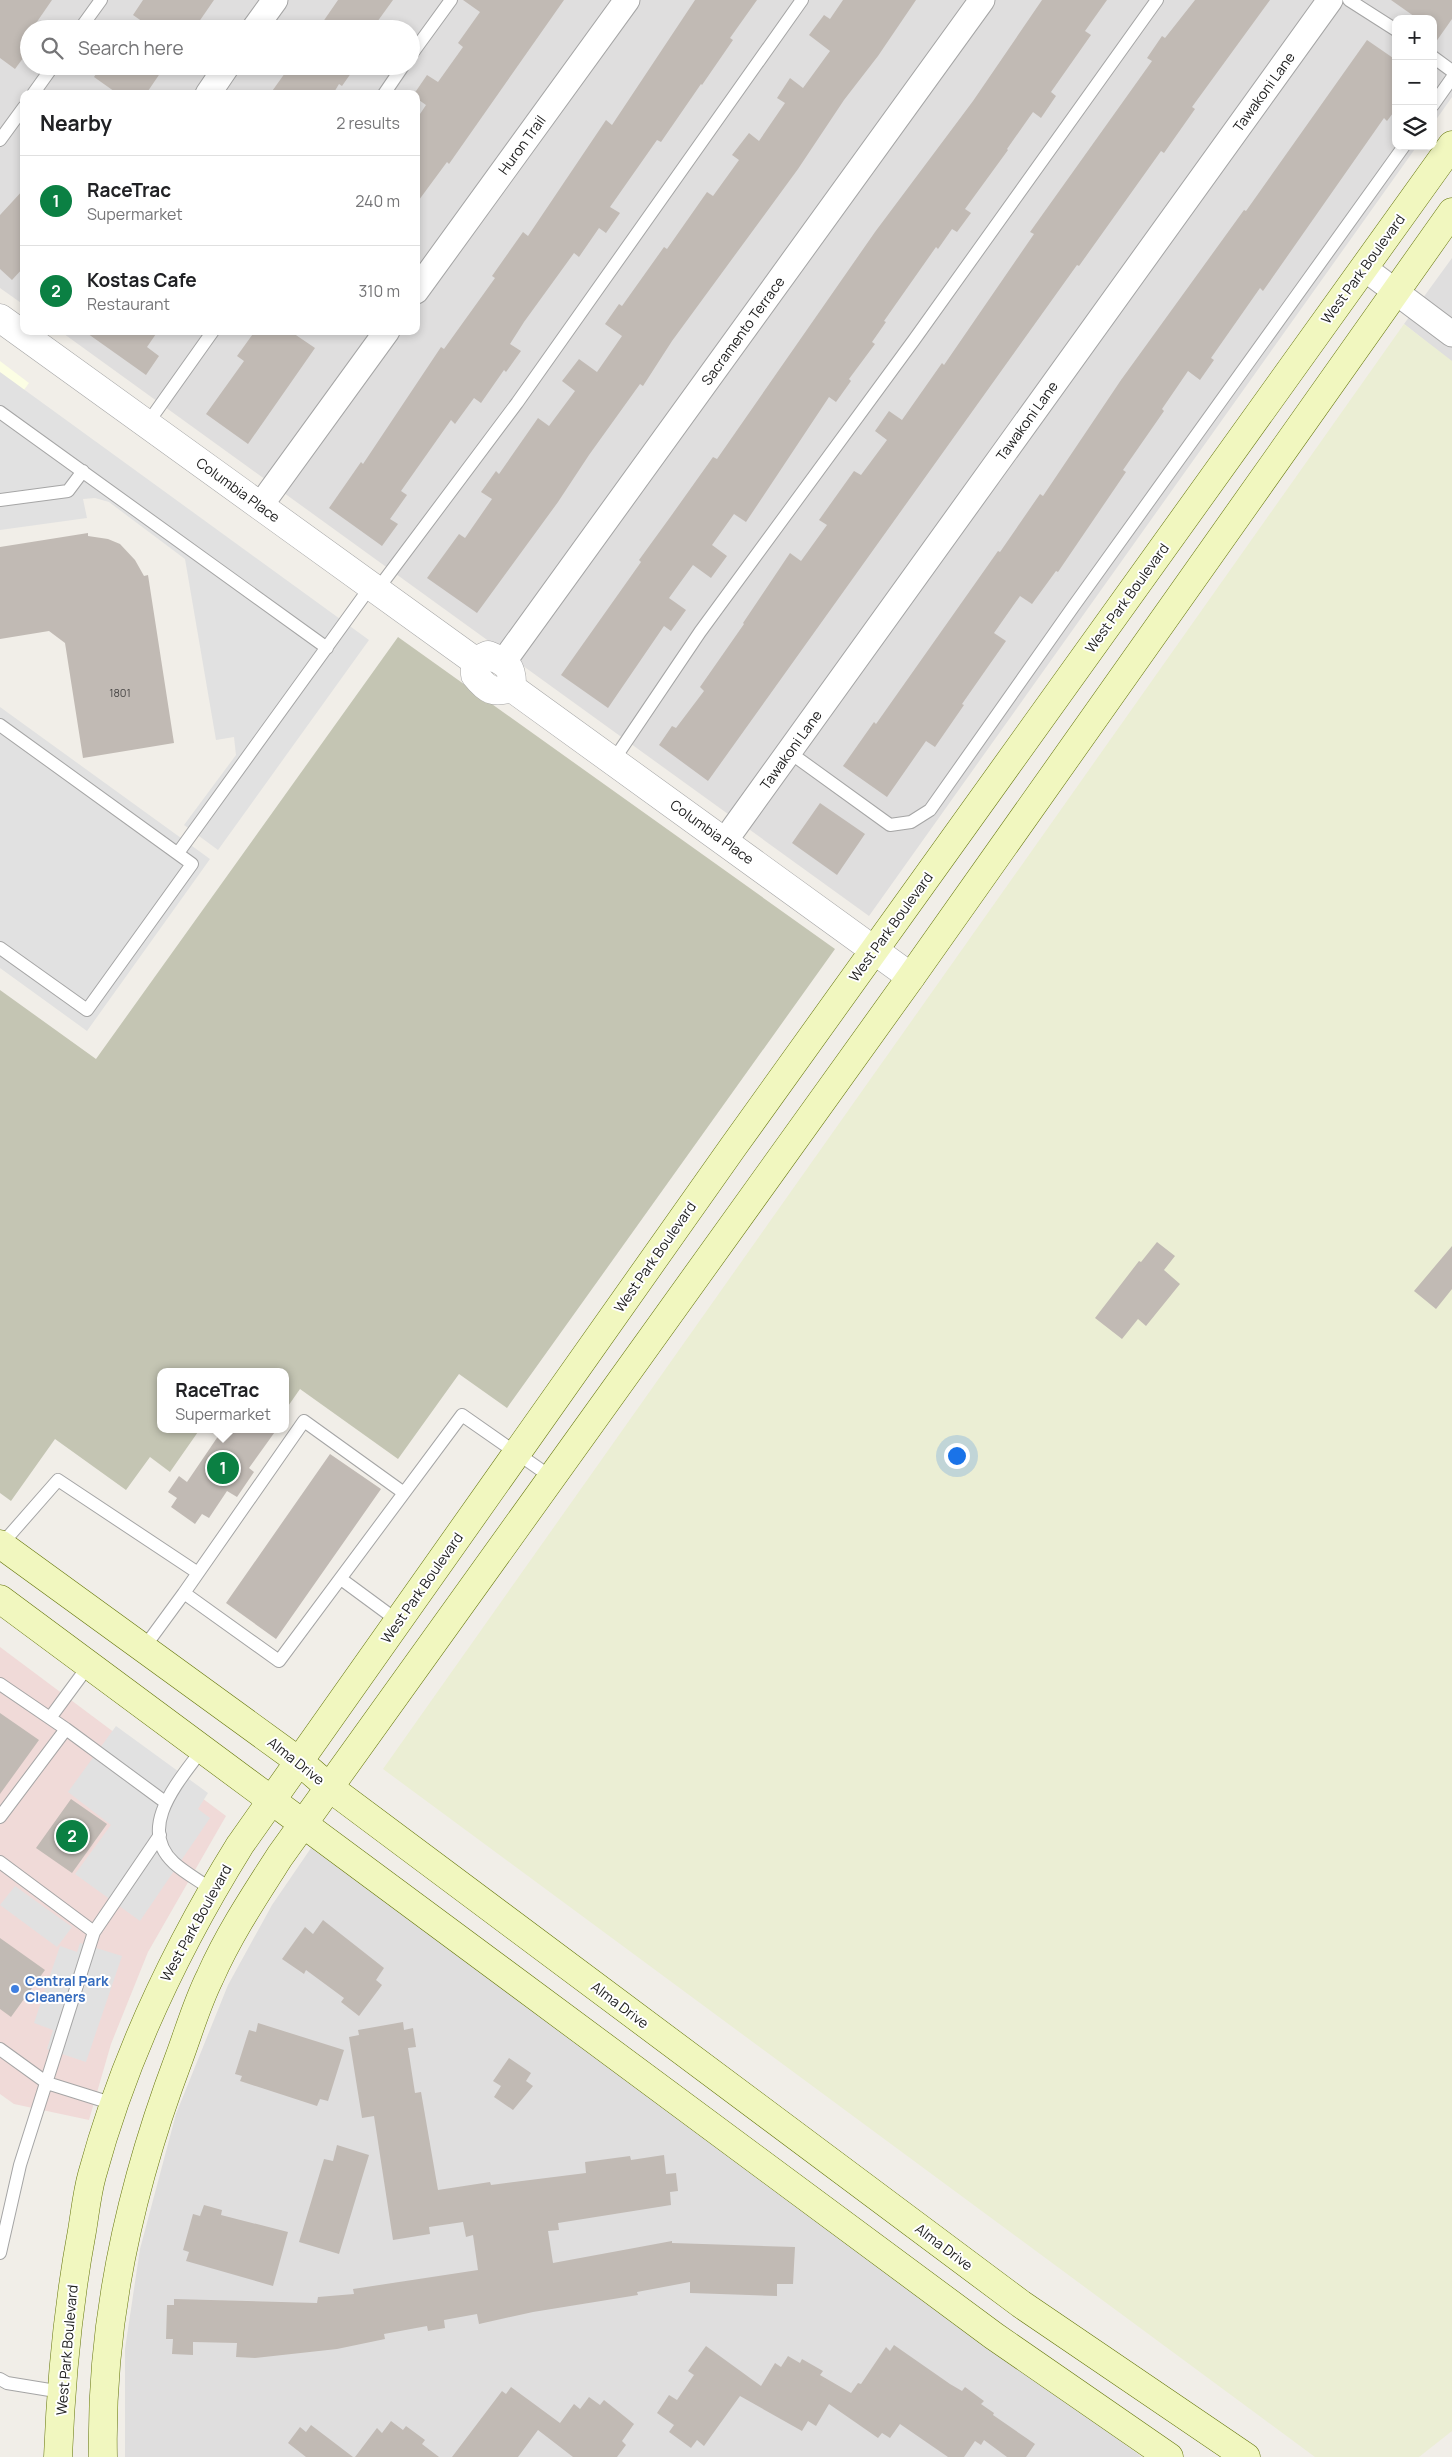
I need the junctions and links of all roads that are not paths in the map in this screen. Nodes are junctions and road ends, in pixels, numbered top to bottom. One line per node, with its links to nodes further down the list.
1 (101, 0): 10 (lane)
2 (275, 0): 11 (street)
3 (451, 0): 13 (lane)
4 (627, 0): 30 (street, Huron Trail)
5 (802, 0): 43 (lane)
6 (982, 0): 45 (street, Sacramento Terrace)
7 (1157, 0): 50 (lane)
8 (1330, 0): 49 (street, Tawakoni Lane)
9 (1349, 0): 12 (lane)
10 (87, 20)
11 (261, 20)
12 (1392, 27)
13 (420, 43)
14 (1437, 60): 15 (lane)
15 (1452, 71)
16 (47, 75): 20 (lane)
17 (221, 75): 21 (street)
18 (397, 75): 22 (lane)
19 (1452, 78): 23 (lane)
20 (36, 90)
21 (211, 90)
22 (387, 90)
23 (1437, 99)
24 (20, 112): 25 (lane)
25 (0, 140)
26 (1452, 145): 29 (main road, West Park Boulevard)
27 (1401, 150): 49 (lane)
28 (1452, 212): 31 (main road)
29 (1364, 268): 31 (street); 54 (main road, West Park Boulevard)
30 (420, 285)
31 (1395, 291): 34 (street); 55 (main road)
32 (0, 318): 33 (street, Columbia Place)
33 (20, 328)
34 (1452, 334)
35 (33, 335): 39 (street, Columbia Place)
36 (211, 335): 39 (lane)
37 (384, 335): 42 (street)
38 (0, 412): 40 (lane)
39 (147, 424): 42 (street, Columbia Place)
40 (83, 471): 41 (lane); 44 (lane)
41 (0, 500)
42 (260, 506): 43 (street, Columbia Place)
43 (374, 588): 44 (lane); 46 (street, Columbia Place)
44 (327, 648): 52 (lane)
45 (504, 661): 46 (street); 47 (street)
46 (475, 662): 47 (street)
47 (512, 688): 50 (street, Columbia Place)
48 (0, 725): 52 (lane)
49 (789, 752): 51 (street, Tawakoni Lane)
50 (613, 761): 51 (street, Columbia Place)
51 (724, 842): 54 (street, Columbia Place)
52 (178, 853): 53 (lane)
53 (0, 948)
54 (874, 950): 55 (street, Columbia Place); 56 (main road, West Park Boulevard)
55 (911, 977): 57 (main road)
56 (516, 1453): 57 (lane); 58 (lane); 64 (main road, West Park Boulevard)
57 (551, 1477): 72 (main road)
58 (404, 1493): 60 (lane); 61 (lane)
59 (0, 1545): 60 (lane); 65 (main road, Alma Drive)
60 (198, 1572): 62 (lane)
61 (341, 1579): 62 (lane); 64 (lane)
62 (184, 1593): 65 (lane)
63 (0, 1599): 66 (main road)
64 (398, 1621): 71 (main road, West Park Boulevard)
65 (143, 1649): 71 (main road, Alma Drive)
66 (89, 1665): 68 (lane); 70 (main road)
67 (0, 1684): 68 (lane)
68 (50, 1718): 69 (lane)
69 (66, 1729): 74 (lane); 75 (lane)
70 (203, 1748): 73 (main road); 74 (lane)
71 (300, 1762): 72 (main road, Alma Drive); 73 (main road, West Park Boulevard)
72 (330, 1788): 76 (main road); 82 (main road, Alma Drive)
73 (272, 1800): 76 (main road); 79 (main road, West Park Boulevard)
74 (165, 1802): 77 (lane)
75 (0, 1817)
76 (304, 1824): 85 (main road); 90 (main road)
77 (160, 1835): 79 (lane); 80 (lane)
78 (0, 1862): 80 (lane)
79 (212, 1890): 84 (main road, West Park Boulevard)
80 (94, 1932): 83 (lane)
81 (0, 2049): 83 (lane)
82 (705, 2068): 85 (main road); 88 (main road, Alma Drive)
83 (47, 2083): 84 (lane); 86 (lane)
84 (114, 2104): 89 (main road, West Park Boulevard)
85 (680, 2104): 91 (main road)
86 (0, 2253)
87 (0, 2379): 89 (lane)
88 (1132, 2380): 91 (main road); 95 (main road, Alma Drive)
89 (62, 2392): 90 (main road); 92 (main road, West Park Boulevard)
90 (105, 2398): 93 (main road)
91 (1108, 2416): 94 (main road)
92 (58, 2457)
93 (103, 2457)
94 (1170, 2457)
95 (1246, 2457)

